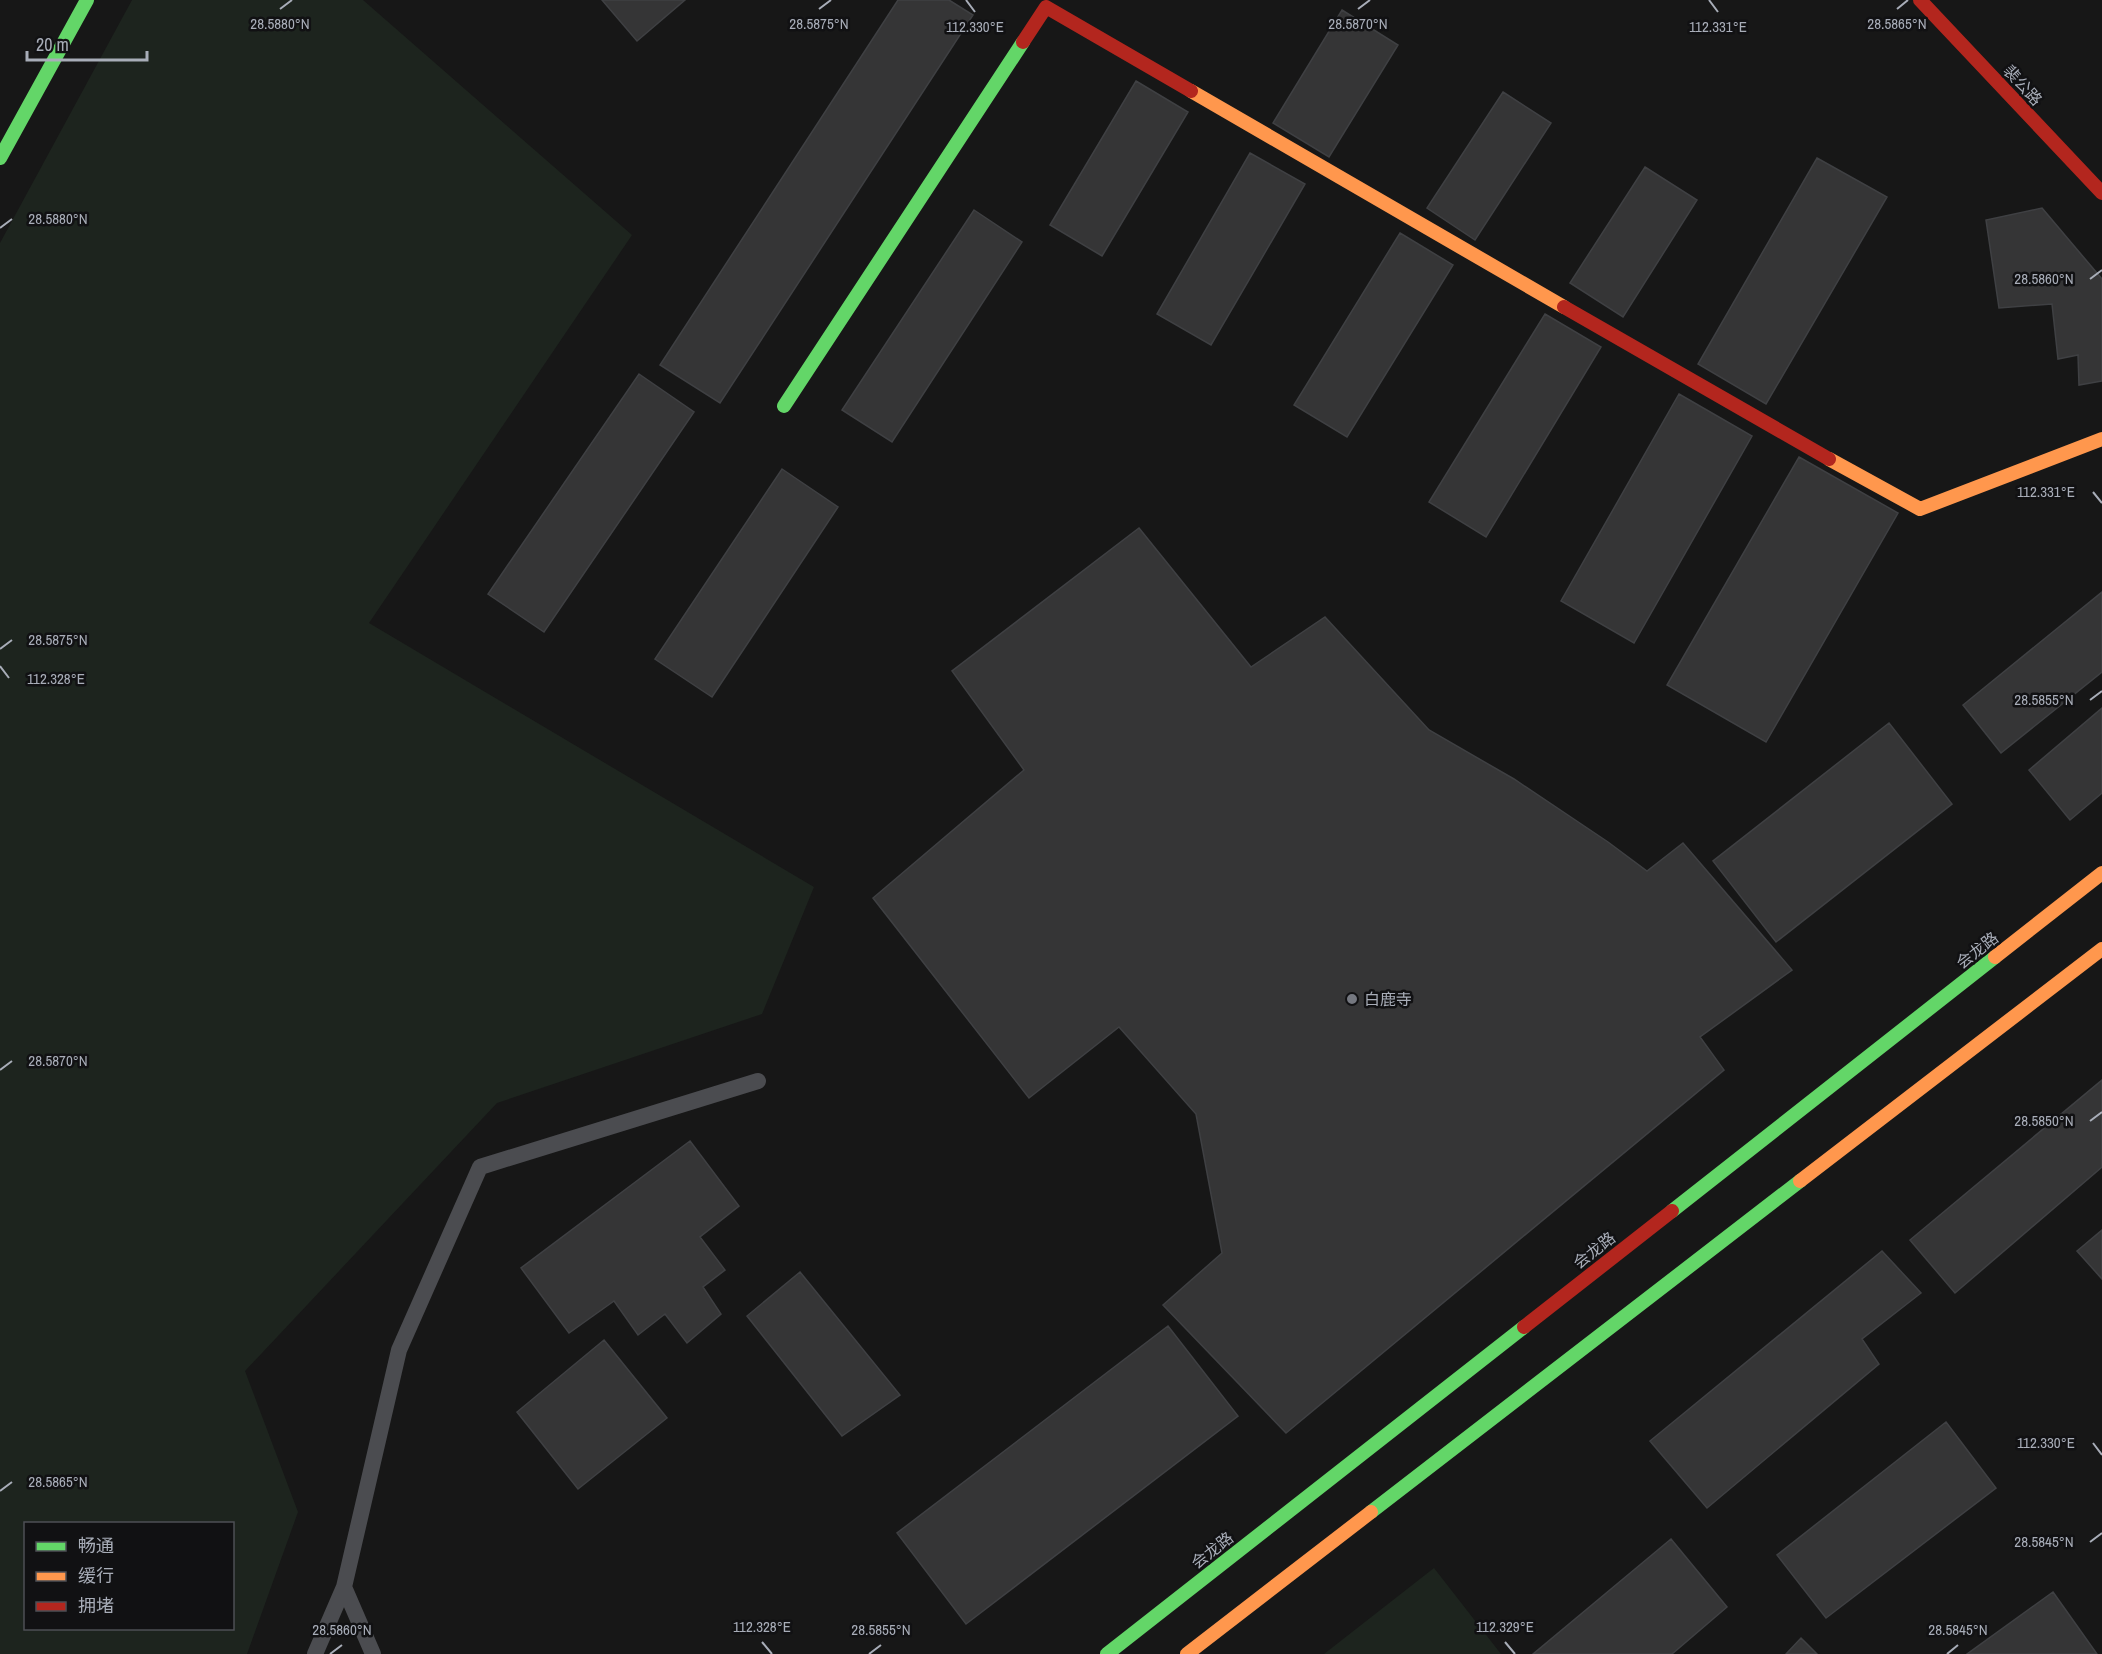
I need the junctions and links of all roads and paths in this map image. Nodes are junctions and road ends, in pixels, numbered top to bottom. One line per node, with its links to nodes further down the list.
1 (87, 0): 3 (street)
2 (1920, 0): 4 (street, 裴公路)
3 (0, 158)
4 (2102, 194)
5 (784, 406): 6 (street)
6 (2102, 439)
7 (2102, 873): 13 (street, 会龙路)
8 (2102, 949): 14 (street)
9 (758, 1080): 10 (lane)
10 (344, 1587): 11 (lane); 12 (lane)
11 (315, 1654)
12 (373, 1654)
13 (1107, 1654)
14 (1187, 1654)

